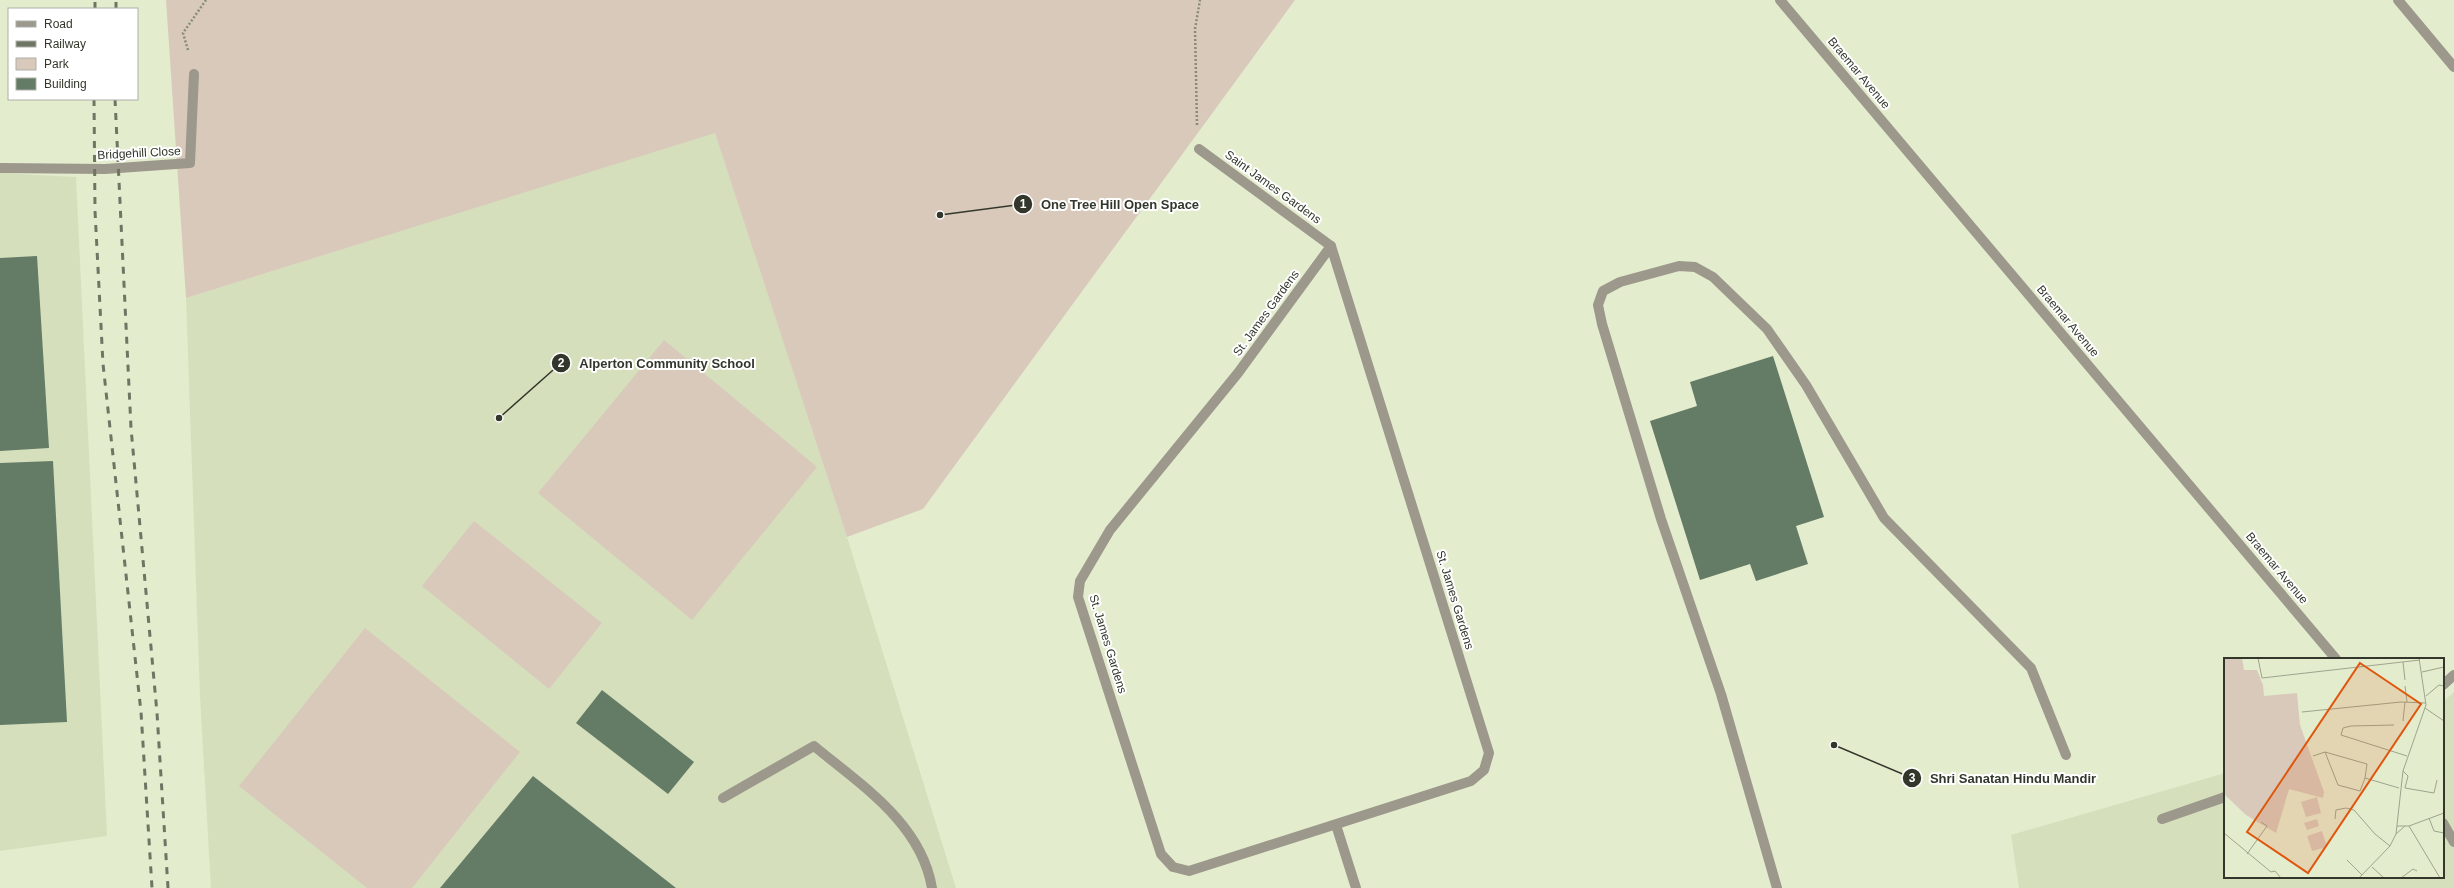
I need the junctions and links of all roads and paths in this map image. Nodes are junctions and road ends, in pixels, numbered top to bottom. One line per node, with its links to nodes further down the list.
1 (206, 0): 6 (path)
2 (1200, 0): 7 (path)
3 (1780, 0): 10 (street, Braemar Avenue)
4 (2398, 0): 5 (street)
5 (2454, 67)
6 (194, 74): 8 (street, Bridgehill Close)
7 (1199, 149): 9 (street, Saint James Gardens)
8 (0, 168)
9 (1331, 246): 17 (street, St. James Gardens); 17 (street, St. James Gardens)
10 (2335, 658)
11 (2454, 676): 12 (street)
12 (2444, 684)
13 (2066, 755): 22 (street)
14 (2224, 797): 16 (street)
15 (724, 798): 20 (street)
16 (2162, 819)
17 (1336, 825): 21 (street)
18 (2444, 825): 19 (street)
19 (2454, 842)
20 (932, 888)
21 (1356, 888)
22 (1777, 888)

